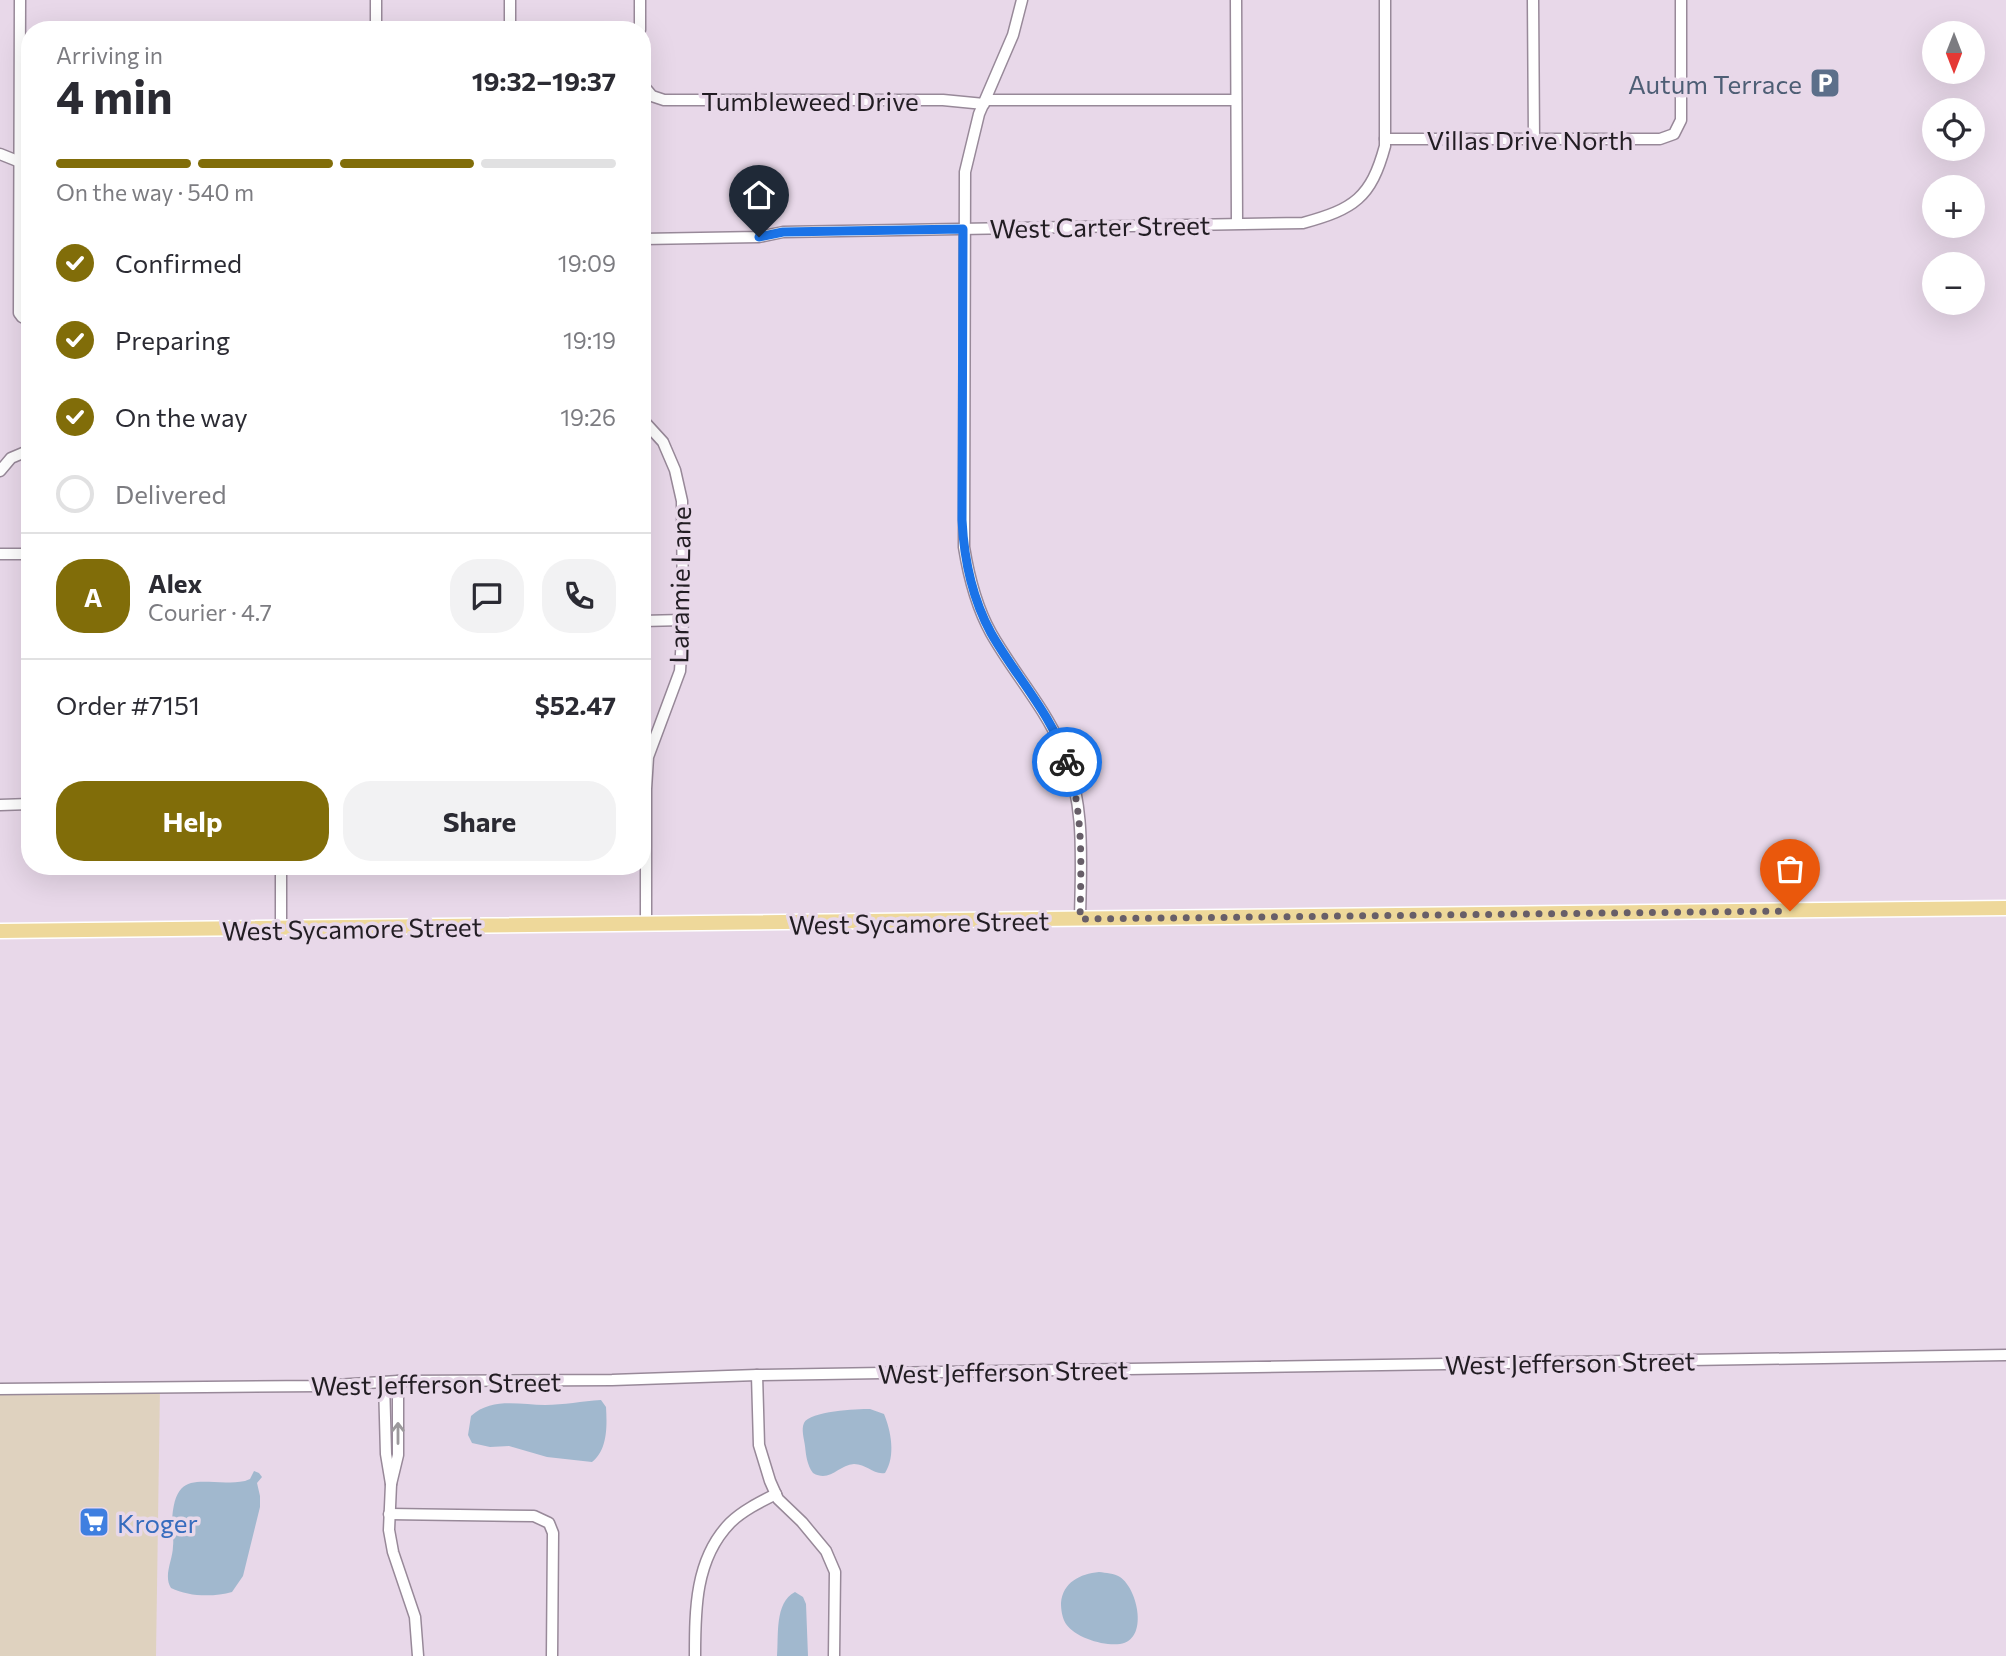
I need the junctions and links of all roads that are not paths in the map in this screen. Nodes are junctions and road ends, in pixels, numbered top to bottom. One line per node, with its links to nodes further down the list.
1 (20, 0): 10 (street)
2 (376, 0): 11 (street)
3 (510, 0): 12 (street)
4 (640, 0): 13 (street)
5 (1021, 0): 16 (street)
6 (1236, 0): 15 (street)
7 (1385, 0): 17 (street, West Carter Street)
8 (1533, 0): 18 (street)
9 (1681, 0): 18 (street, Villas Drive North)
10 (22, 21)
11 (376, 21)
12 (510, 21)
13 (640, 21)
14 (651, 95): 16 (street, Tumbleweed Drive)
15 (1236, 100): 16 (street, Tumbleweed Drive); 21 (street)
16 (985, 102): 22 (street)
17 (1385, 139): 18 (street, Villas Drive North); 21 (street, West Carter Street)
18 (1534, 139)
19 (0, 154): 20 (street)
20 (21, 162)
21 (1237, 223): 22 (street, West Carter Street)
22 (963, 229): 23 (street, West Carter Street); 39 (street)
23 (651, 239)
24 (21, 263): 25 (street)
25 (21, 315)
26 (651, 429): 32 (street, Laramie Lane)
27 (21, 454): 28 (street)
28 (0, 471)
29 (0, 554): 30 (street)
30 (21, 554)
31 (651, 621): 32 (street)
32 (683, 621): 33 (street, Laramie Lane)
33 (651, 749)
34 (21, 804): 35 (street)
35 (0, 805)
36 (281, 875): 41 (street)
37 (646, 875): 40 (street, Laramie Lane)
38 (2006, 908): 39 (main road, West Sycamore Street)
39 (1080, 919): 40 (main road, West Sycamore Street)
40 (646, 925): 41 (main road, West Sycamore Street)
41 (281, 928): 42 (main road, West Sycamore Street)
42 (0, 931)
43 (2006, 1355): 44 (street, West Jefferson Street)
44 (757, 1375): 46 (street, West Jefferson Street); 49 (street)
45 (384, 1381): 46 (street, West Jefferson Street); 47 (street, West Jefferson Street); 48 (street)
46 (398, 1381): 48 (street, one-way to 46)
47 (0, 1389)
48 (391, 1484): 50 (street)
49 (776, 1494): 53 (street); 54 (street)
50 (389, 1514): 51 (street); 52 (street)
51 (418, 1656)
52 (552, 1656)
53 (695, 1656)
54 (834, 1656)

